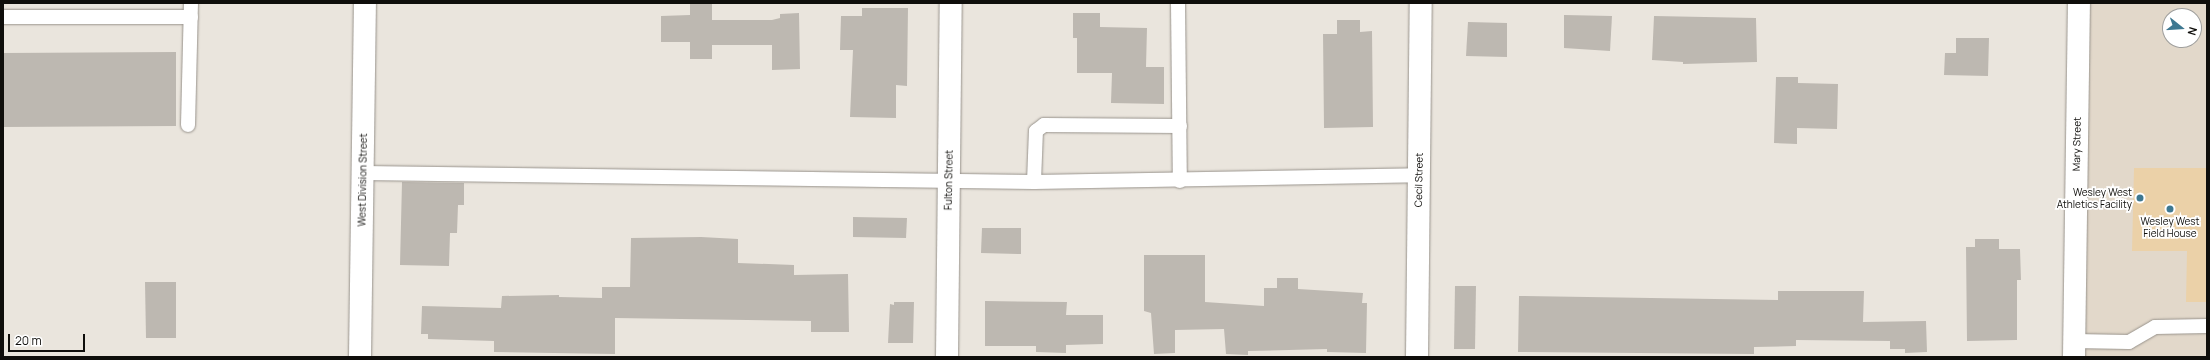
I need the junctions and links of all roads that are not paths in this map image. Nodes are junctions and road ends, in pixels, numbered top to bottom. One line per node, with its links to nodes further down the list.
1 (365, 3): 10 (main road, West Division Street)
2 (951, 3): 12 (main road, Fulton Street)
3 (1178, 3): 9 (lane)
4 (1420, 3): 11 (main road, Cecil Street)
5 (2079, 3): 16 (main road, Mary Street)
6 (191, 10): 7 (lane); 8 (lane)
7 (3, 17)
8 (188, 125)
9 (1180, 126): 13 (lane); 14 (lane)
10 (363, 173): 12 (lane); 17 (main road, West Division Street)
11 (1419, 175): 13 (lane); 19 (main road, Cecil Street)
12 (949, 181): 14 (lane); 18 (main road, Fulton Street)
13 (1180, 181): 14 (lane)
14 (1034, 182)
15 (2207, 326): 16 (lane)
16 (2074, 349)
17 (360, 357)
18 (947, 357)
19 (1417, 357)

